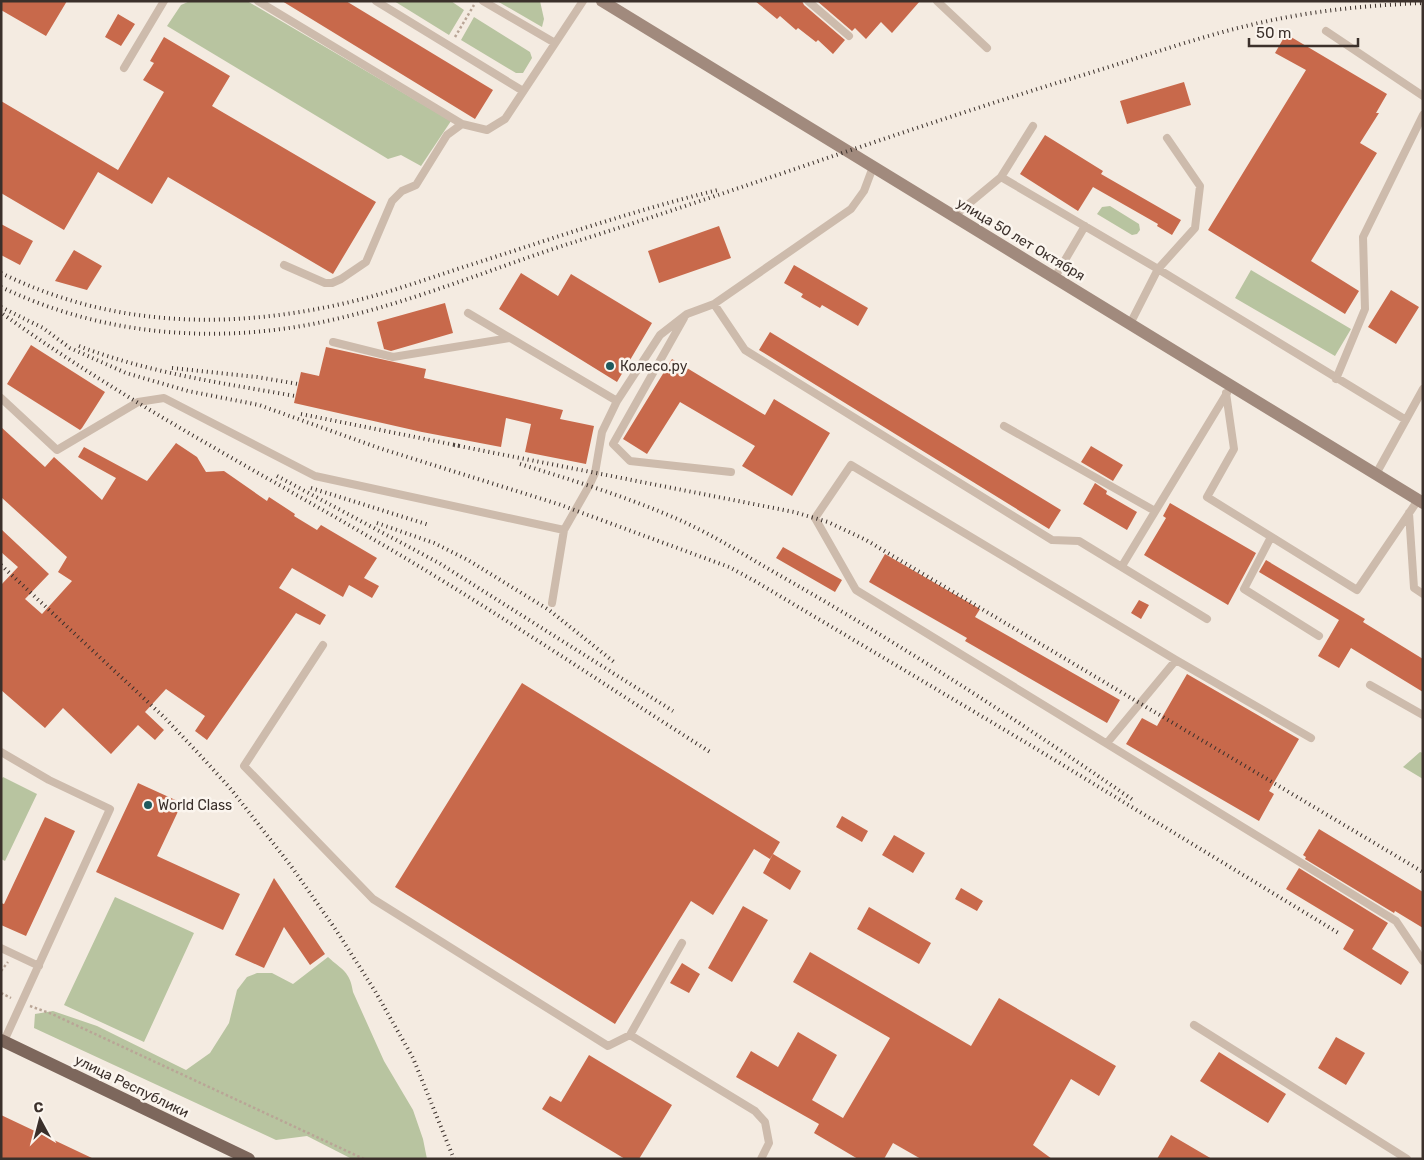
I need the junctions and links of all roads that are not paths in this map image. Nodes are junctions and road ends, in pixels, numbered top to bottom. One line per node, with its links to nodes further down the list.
1 (258, 1): 17 (lane)
2 (376, 1): 14 (lane)
3 (483, 1): 11 (lane)
4 (583, 1): 11 (lane)
5 (602, 1): 20 (main road, улица 50 лет Октября)
6 (808, 1): 10 (lane)
7 (937, 1): 12 (lane)
8 (163, 2): 13 (lane)
9 (1326, 31): 15 (lane)
10 (849, 36)
11 (555, 43): 14 (lane)
12 (987, 48)
13 (124, 68)
14 (523, 91): 17 (lane)
15 (1423, 96)
16 (1423, 115): 33 (lane)
17 (462, 124): 24 (lane)
18 (1033, 126): 21 (lane)
19 (1167, 138): 25 (lane)
20 (873, 168): 22 (main road, улица 50 лет Октября); 27 (lane)
21 (1001, 177): 22 (lane); 23 (lane)
22 (954, 216): 26 (main road, улица 50 лет Октября)
23 (1085, 226): 25 (lane); 26 (lane)
24 (284, 264)
25 (1158, 269): 30 (lane); 33 (lane)
26 (1055, 277): 30 (main road, улица 50 лет Октября)
27 (714, 304): 29 (lane); 47 (lane)
28 (468, 313): 31 (lane)
29 (686, 314): 37 (lane); 40 (lane)
30 (1130, 324): 34 (main road, улица 50 лет Октября)
31 (510, 338): 32 (lane); 37 (lane)
32 (333, 342)
33 (1336, 379): 38 (lane)
34 (1228, 390): 41 (main road, улица 50 лет Октября); 43 (lane); 46 (lane)
35 (1422, 393): 38 (lane)
36 (1, 398): 45 (lane)
37 (617, 401): 45 (lane)
38 (1406, 420): 41 (lane)
39 (1004, 426): 43 (lane)
40 (731, 472)
41 (1376, 474): 42 (main road, улица 50 лет Октября)
42 (1420, 501): 44 (lane)
43 (1155, 511): 47 (lane)
44 (1409, 513): 46 (lane); 48 (lane)
45 (564, 530): 49 (lane)
46 (1272, 537): 51 (lane)
47 (1122, 566): 50 (lane)
48 (1423, 594)
49 (552, 603)
50 (1207, 619)
51 (1320, 636)
52 (323, 645): 64 (lane)
53 (1176, 660): 56 (lane); 57 (lane); 57 (lane)
54 (1370, 685): 55 (lane)
55 (1423, 715)
56 (1311, 738)
57 (1107, 743): 61 (lane)
58 (1, 752): 62 (lane)
59 (682, 943): 64 (lane)
60 (1, 948): 62 (lane)
61 (1423, 961)
62 (39, 966): 65 (lane)
63 (1194, 1025): 68 (lane)
64 (630, 1035): 67 (lane)
65 (3, 1041): 66 (main road, улица Республики)
66 (249, 1159)
67 (761, 1159)
68 (1407, 1159)

